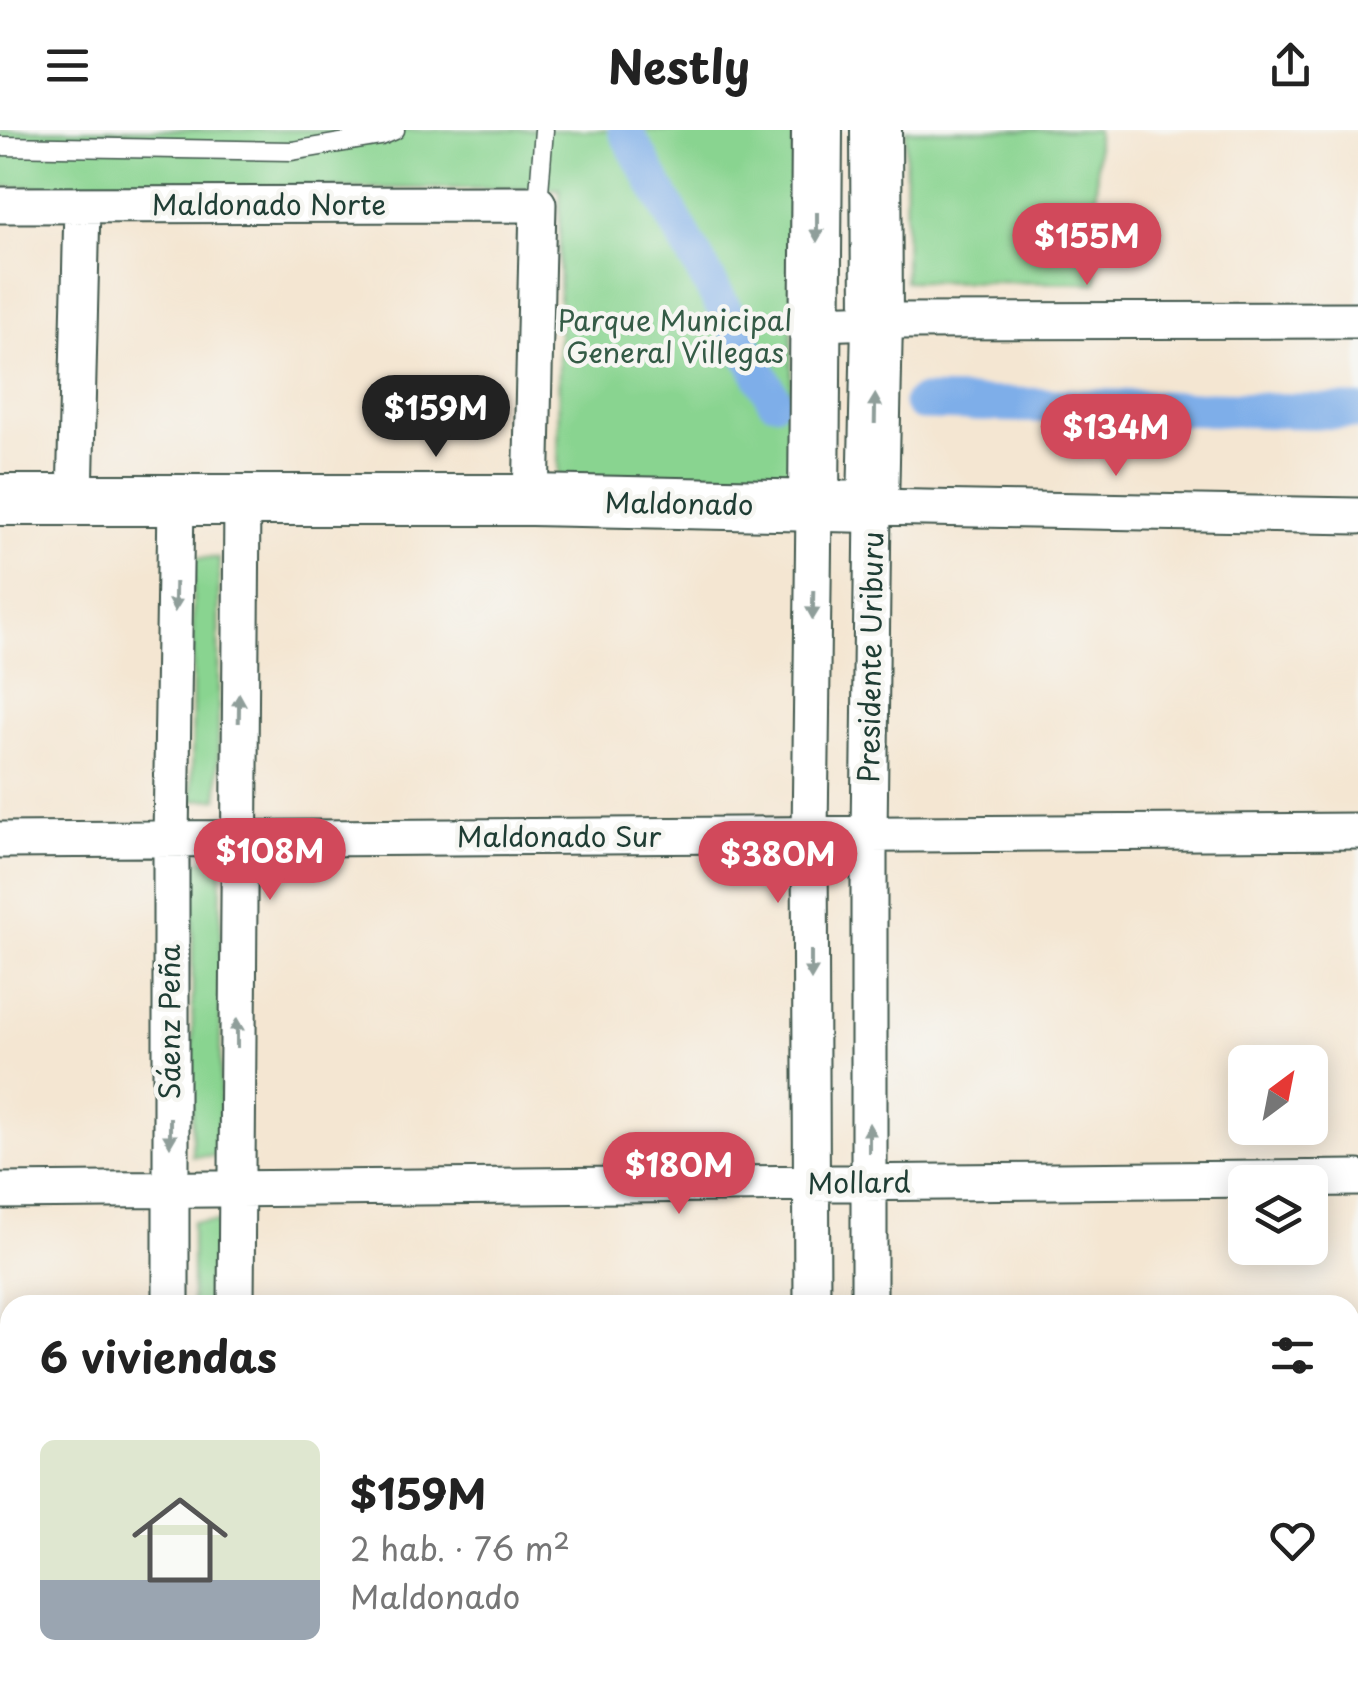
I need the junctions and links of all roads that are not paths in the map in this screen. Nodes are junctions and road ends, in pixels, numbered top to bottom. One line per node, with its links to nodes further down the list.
1 (395, 130): 5 (lane)
2 (544, 130): 6 (lane)
3 (817, 130): 11 (street, one-way to 11)
4 (876, 130): 10 (street, Presidente Uriburu)
5 (0, 146)
6 (538, 204): 8 (street, Maldonado Norte); 16 (street)
7 (0, 205): 8 (street, Maldonado Norte)
8 (82, 206): 13 (street)
9 (1358, 320): 10 (street)
10 (877, 321): 11 (street); 17 (street, Presidente Uriburu, one-way to 10)
11 (816, 324): 18 (street)
12 (0, 500): 13 (street, Maldonado)
13 (74, 500): 14 (street, Maldonado)
14 (176, 500): 15 (street, Maldonado); 24 (street, Sáenz Peña, one-way to 24)
15 (242, 500): 16 (street, Maldonado); 25 (street, one-way to 15)
16 (531, 500): 18 (street, Maldonado)
17 (873, 507): 18 (street, Maldonado); 19 (street, Maldonado); 21 (street, Presidente Uriburu)
18 (814, 508): 22 (street, one-way to 22)
19 (1358, 516)
20 (1358, 831): 21 (street, Maldonado Sur)
21 (869, 834): 22 (street, Maldonado Sur); 27 (street, Presidente Uriburu, one-way to 21)
22 (810, 835): 25 (street, Maldonado Sur); 28 (street, one-way to 28)
23 (0, 840): 24 (street, Maldonado Sur)
24 (171, 840): 25 (street, Maldonado Sur); 29 (street, Sáenz Peña, one-way to 29)
25 (238, 840): 30 (street, one-way to 25)
26 (1358, 1178): 27 (street, Mollard)
27 (869, 1183): 28 (street, Mollard); 35 (street, Presidente Uriburu)
28 (812, 1184): 30 (street, Mollard); 34 (street)
29 (170, 1189): 30 (street, Mollard); 31 (street, Mollard); 32 (street, Sáenz Peña)
30 (237, 1189): 33 (street)
31 (0, 1190)
32 (171, 1295)
33 (236, 1295)
34 (812, 1295)
35 (869, 1295)

